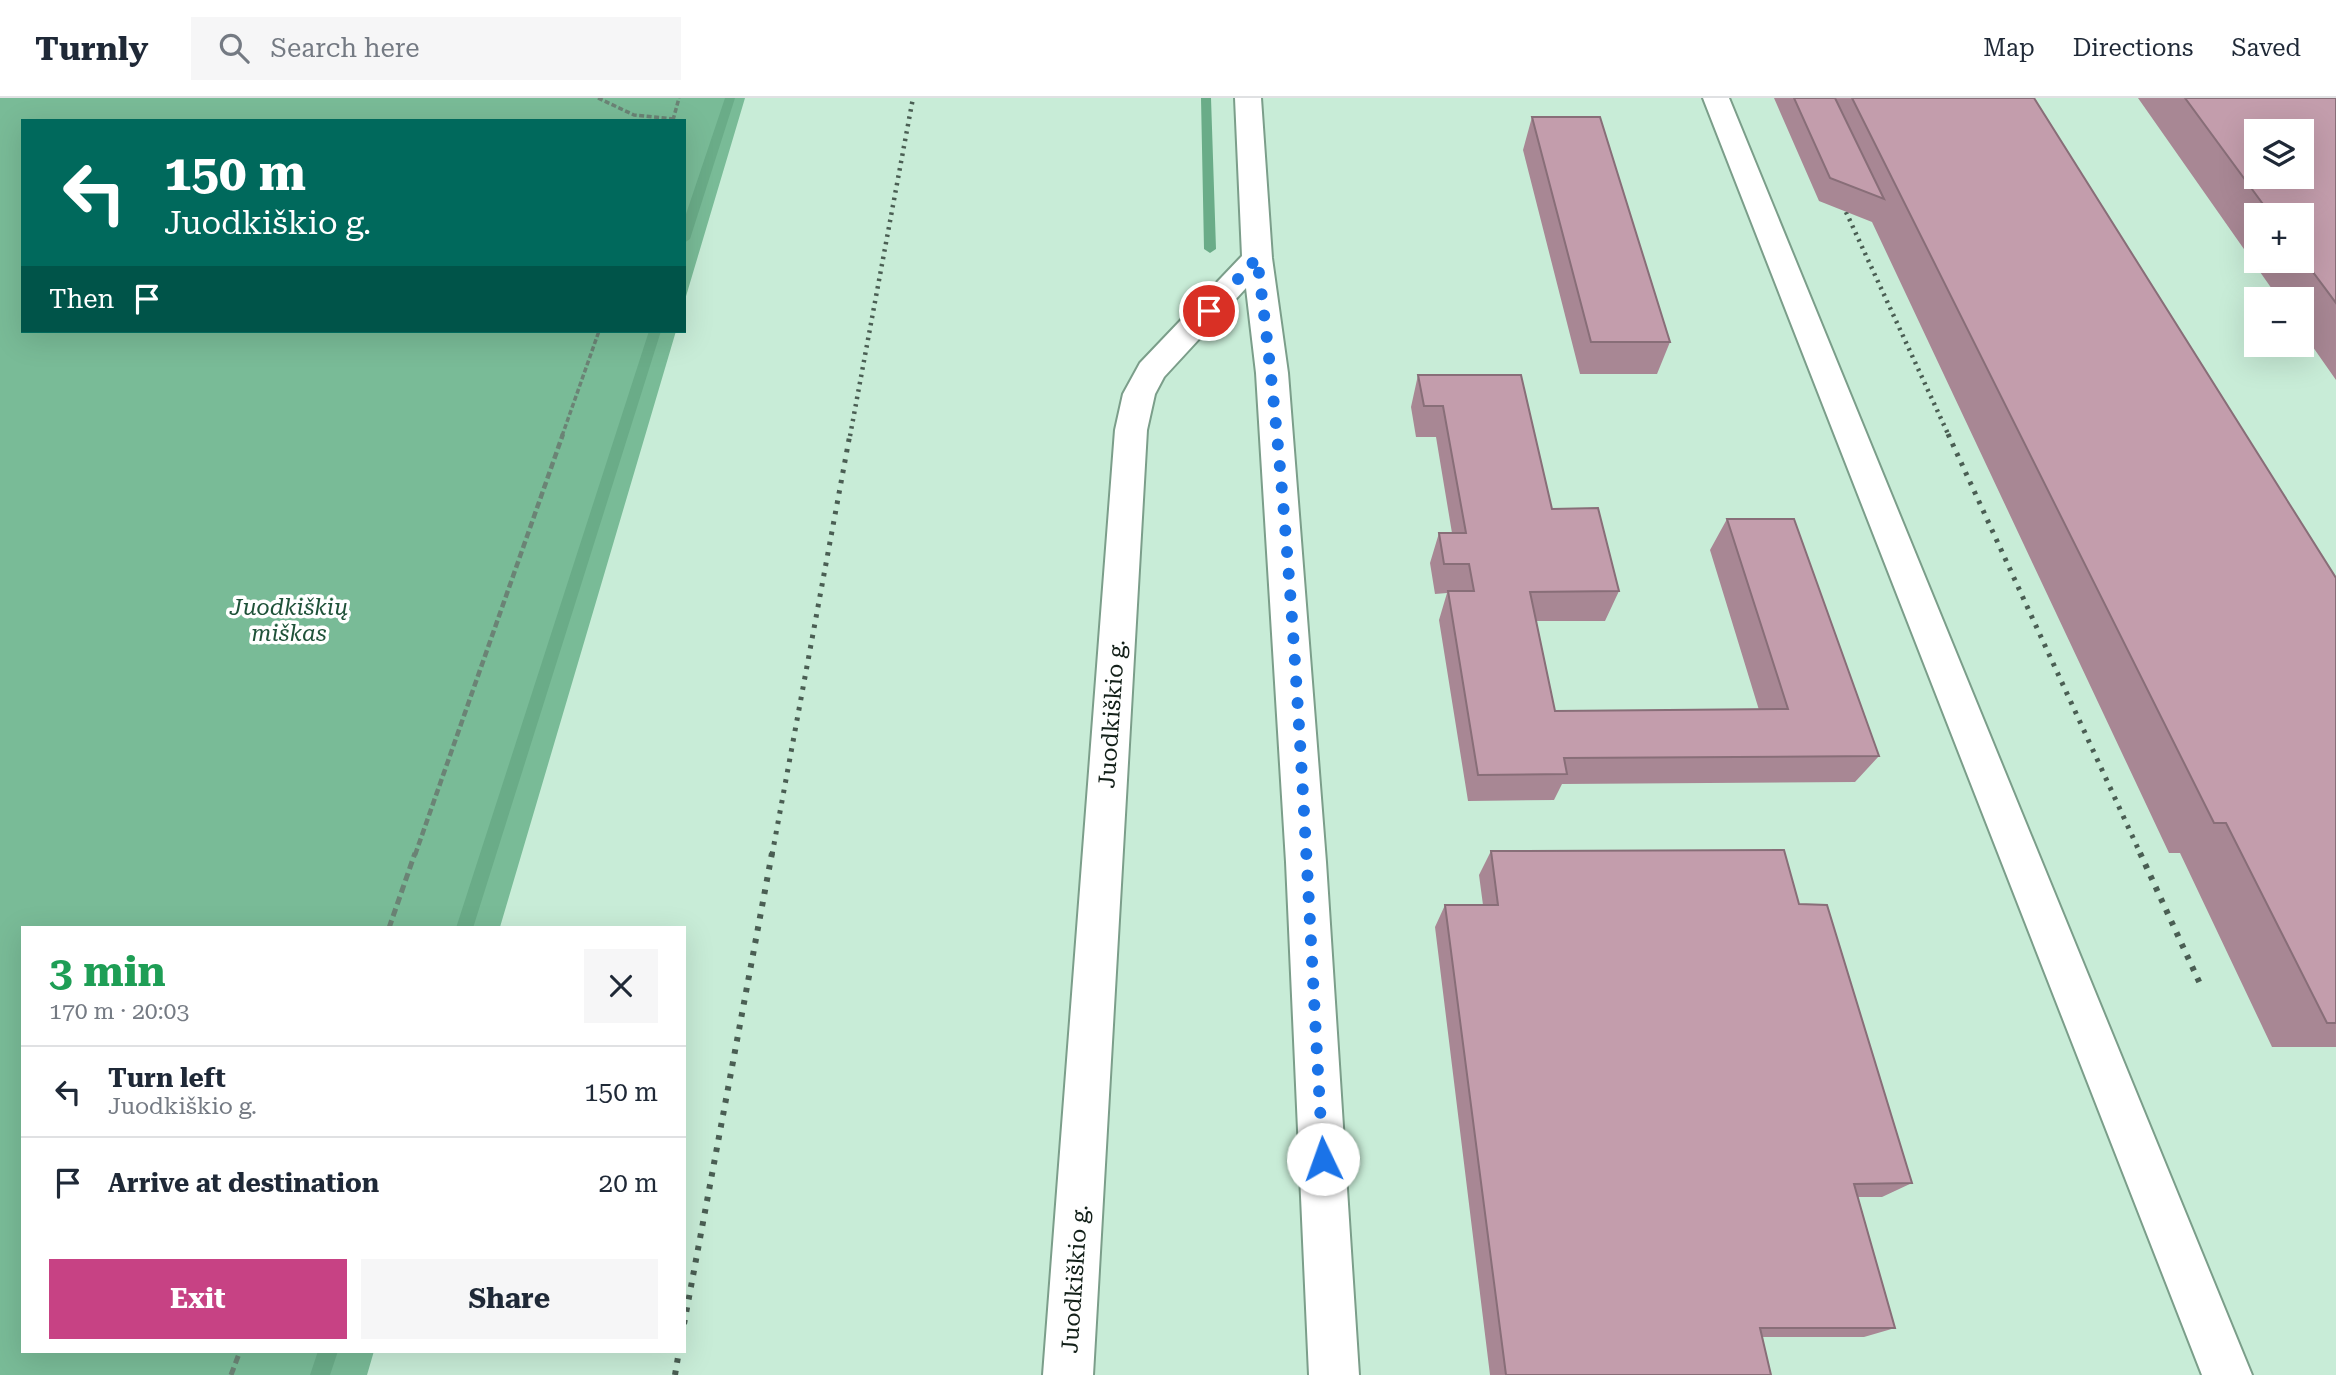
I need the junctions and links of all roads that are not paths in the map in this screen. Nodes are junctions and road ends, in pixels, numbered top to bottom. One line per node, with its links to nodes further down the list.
1 (1248, 98): 3 (street)
2 (1716, 98): 6 (street)
3 (1257, 258): 4 (street, Juodkiškio g.); 5 (street)
4 (1068, 1375)
5 (1335, 1375)
6 (2227, 1375)

